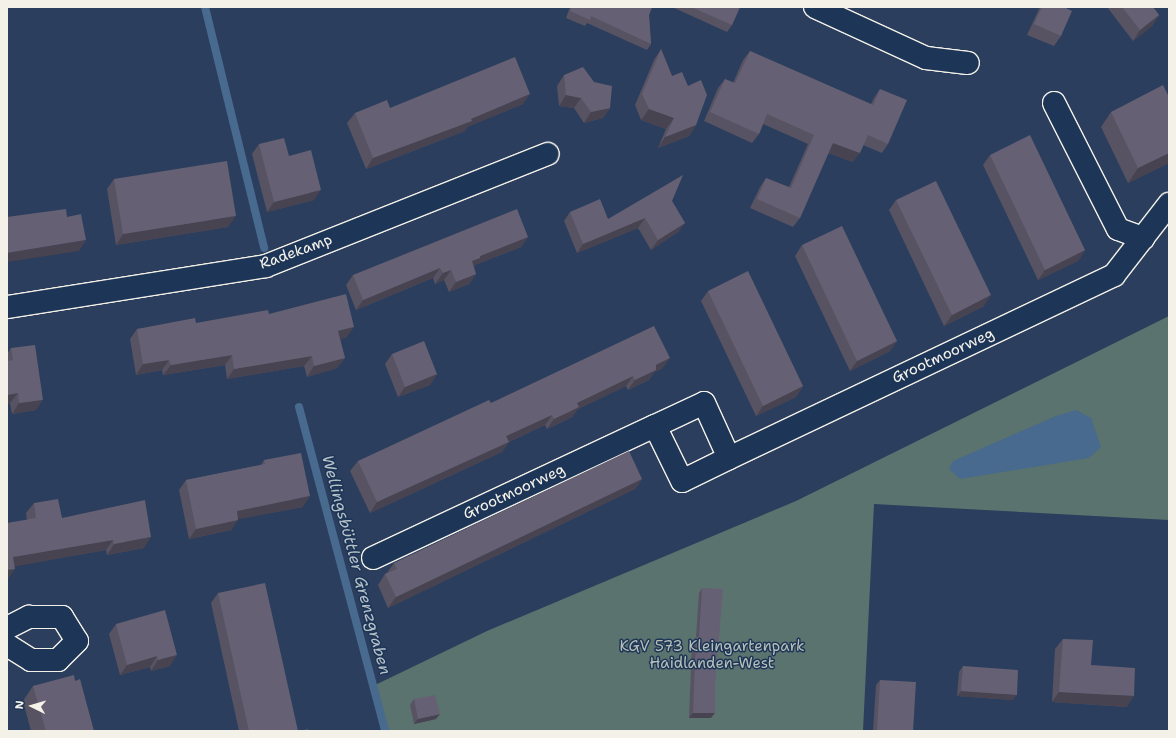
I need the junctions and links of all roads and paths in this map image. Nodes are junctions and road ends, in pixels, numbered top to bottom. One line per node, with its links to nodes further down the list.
1 (815, 7): 2 (street)
2 (968, 63)
3 (1054, 103): 6 (street)
4 (548, 154): 7 (street, Radekamp)
5 (1169, 204): 6 (street, Grootmoorweg)
6 (1143, 238): 9 (street, Grootmoorweg)
7 (7, 307)
8 (655, 426): 9 (street, Grootmoorweg); 9 (street, Grootmoorweg); 10 (street, Grootmoorweg)
9 (729, 458)
10 (373, 558)
11 (7, 628): 12 (street)
12 (7, 645)

